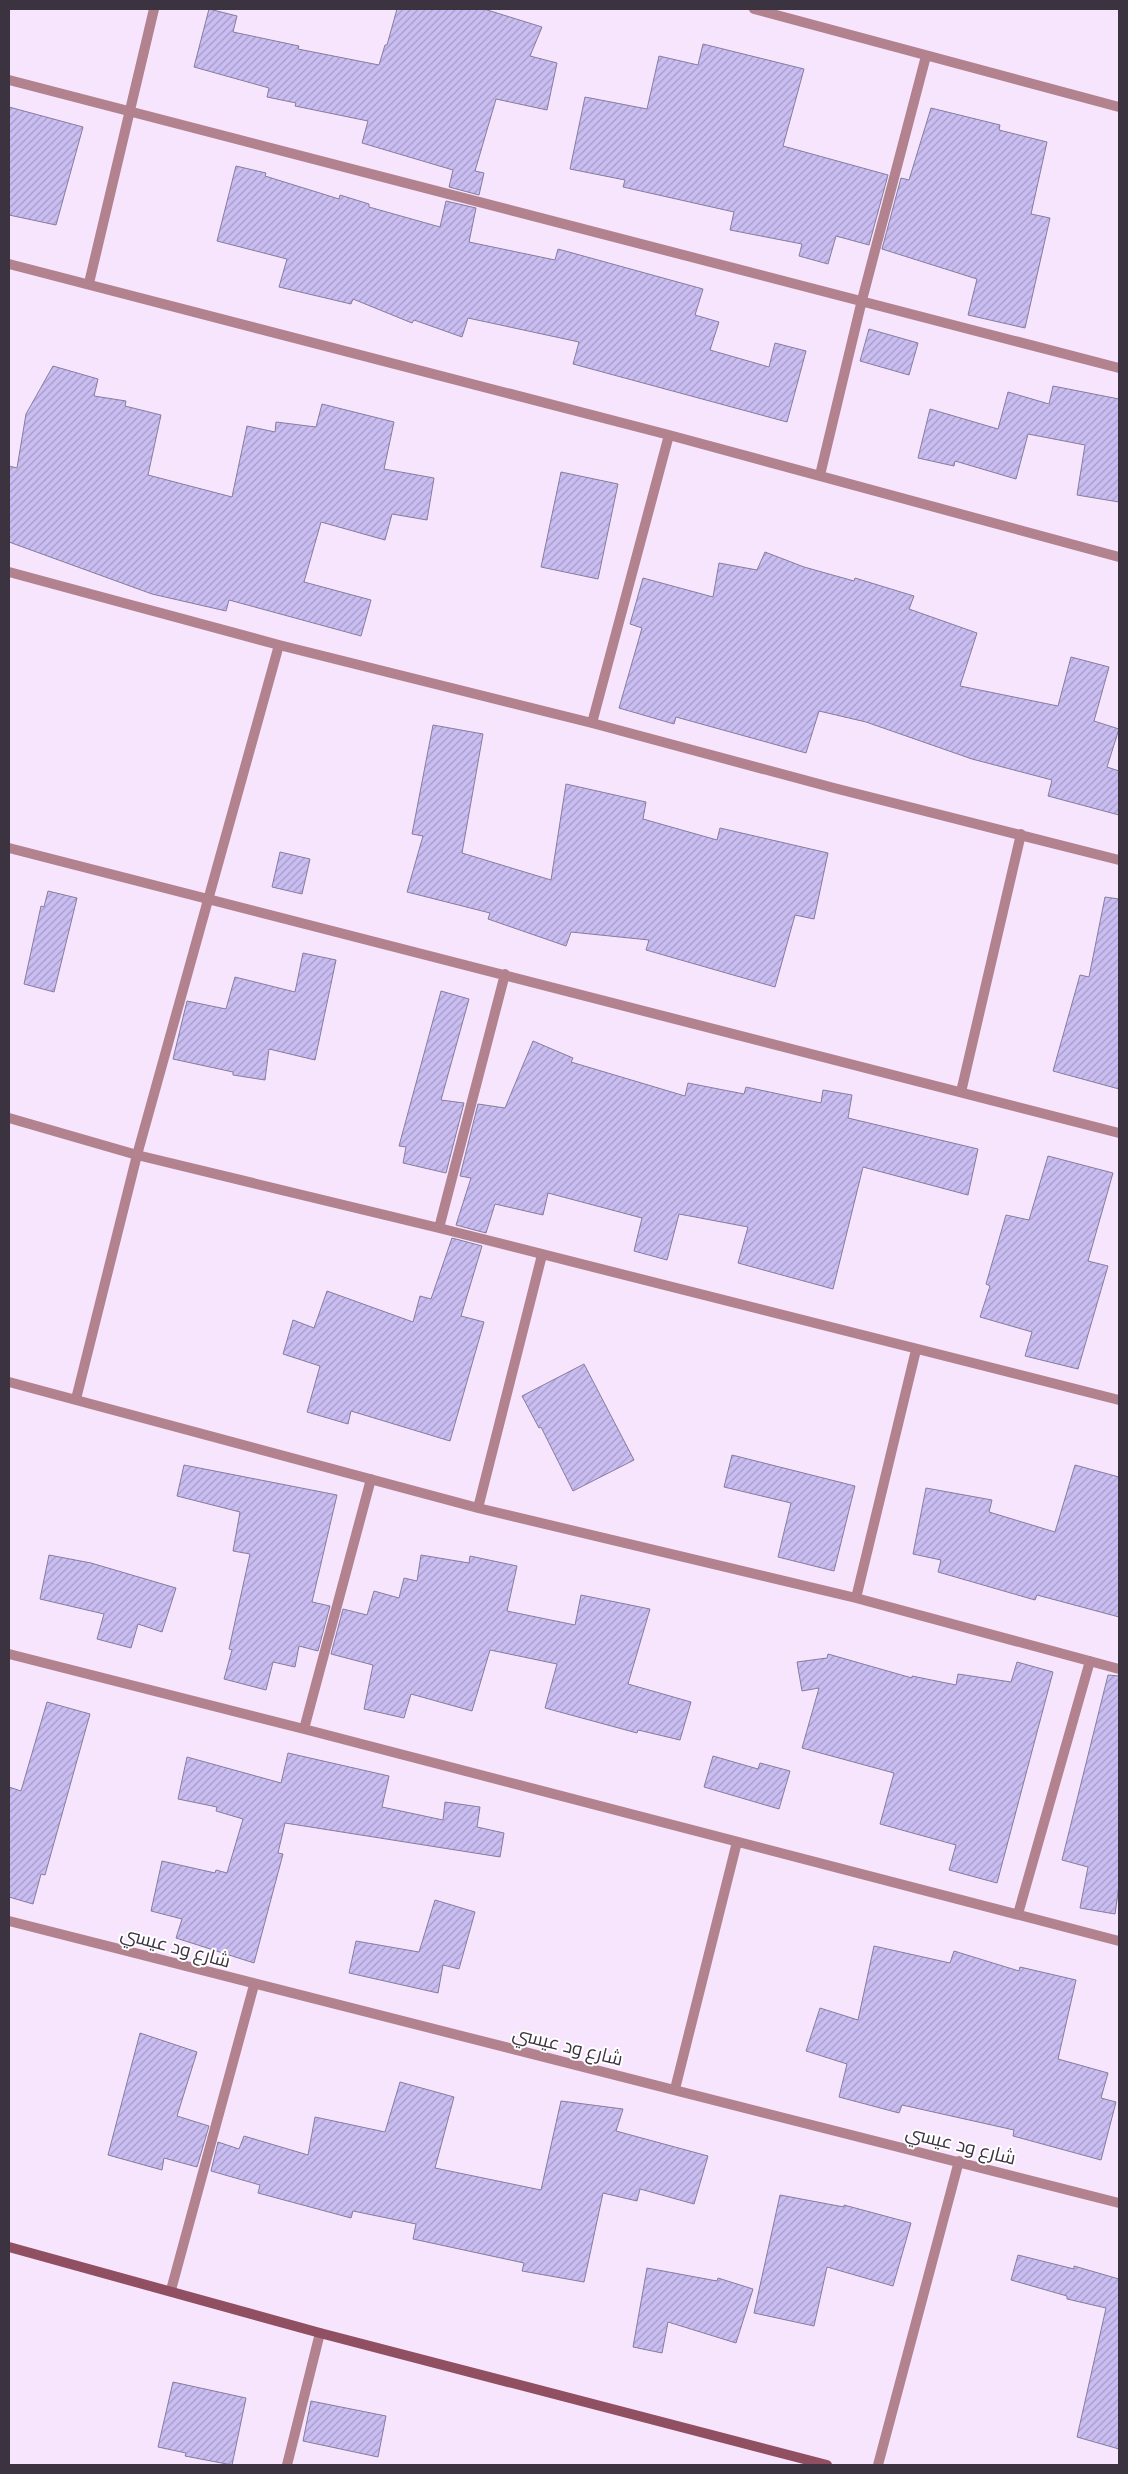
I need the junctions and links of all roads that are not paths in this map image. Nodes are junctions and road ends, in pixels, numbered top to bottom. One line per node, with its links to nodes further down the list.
1 (154, 9): 6 (street)
2 (754, 9): 3 (street)
3 (926, 56): 5 (street); 9 (street)
4 (9, 80): 6 (street)
5 (1119, 107)
6 (130, 112): 8 (street); 9 (street)
7 (9, 264): 8 (street)
8 (89, 283): 11 (street)
9 (862, 300): 10 (street); 12 (street)
10 (1119, 368)
11 (669, 435): 12 (street); 16 (street)
12 (820, 475): 13 (street)
13 (1119, 557)
14 (9, 572): 15 (street)
15 (280, 645): 16 (street); 20 (street)
16 (592, 723): 17 (street)
17 (1021, 834): 19 (street); 22 (street)
18 (9, 848): 20 (street)
19 (1119, 860)
20 (209, 899): 21 (street); 25 (street)
21 (506, 974): 22 (street); 26 (street)
22 (961, 1092): 24 (street)
23 (9, 1118): 25 (street)
24 (1119, 1133)
25 (137, 1155): 26 (street); 30 (street)
26 (439, 1228): 27 (street)
27 (542, 1255): 28 (street); 33 (street)
28 (916, 1350): 31 (street); 34 (street)
29 (9, 1382): 30 (street)
30 (76, 1399): 32 (street)
31 (1119, 1400)
32 (371, 1479): 33 (street); 38 (street)
33 (478, 1508): 34 (street)
34 (856, 1598): 36 (street)
35 (9, 1654): 38 (street)
36 (1090, 1661): 37 (street); 40 (street)
37 (1119, 1669)
38 (304, 1729): 39 (street)
39 (736, 1842): 40 (street); 44 (street)
40 (1018, 1914): 42 (street)
41 (9, 1921): 43 (street, شارع ود عيسي)
42 (1119, 1941)
43 (254, 1985): 44 (street, شارع ود عيسي); 48 (street)
44 (675, 2089): 45 (street, شارع ود عيسي)
45 (959, 2161): 46 (street, شارع ود عيسي); 52 (street)
46 (1119, 2203)
47 (9, 2247): 48 (street)
48 (171, 2290): 49 (street)
49 (320, 2333): 50 (street); 51 (street)
50 (287, 2465)
51 (827, 2465)
52 (878, 2465)

